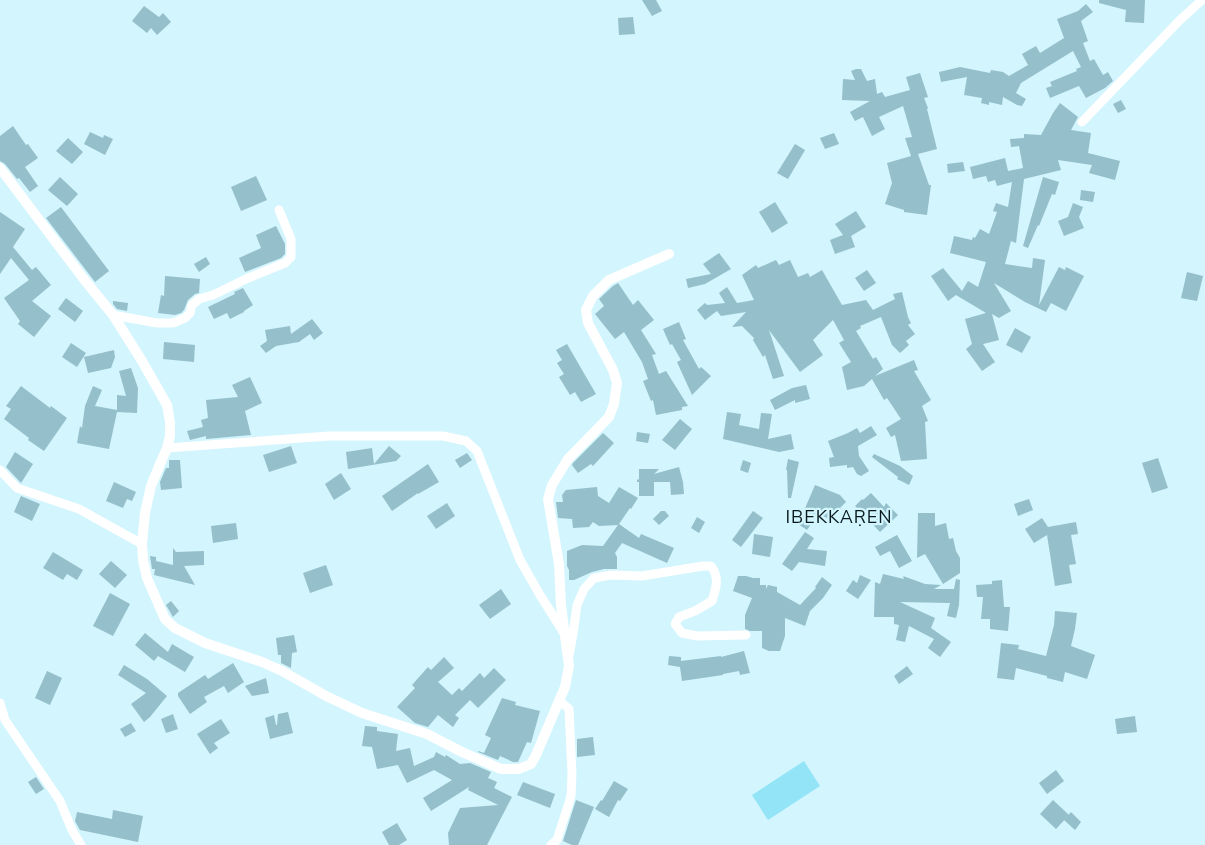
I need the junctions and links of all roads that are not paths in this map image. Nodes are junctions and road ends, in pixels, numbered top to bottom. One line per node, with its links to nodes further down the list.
1 (1202, 0): 2 (street)
2 (1082, 122)
3 (0, 168): 6 (street)
4 (279, 210): 6 (street)
5 (669, 254): 10 (street)
6 (113, 315): 7 (street)
7 (167, 448): 9 (street); 10 (street)
8 (0, 470): 9 (street)
9 (142, 544): 13 (street)
10 (565, 634): 12 (street)
11 (746, 634): 12 (street)
12 (568, 659): 13 (street)
13 (559, 700): 16 (street)
14 (0, 703): 15 (street)
15 (80, 845)
16 (551, 845)

